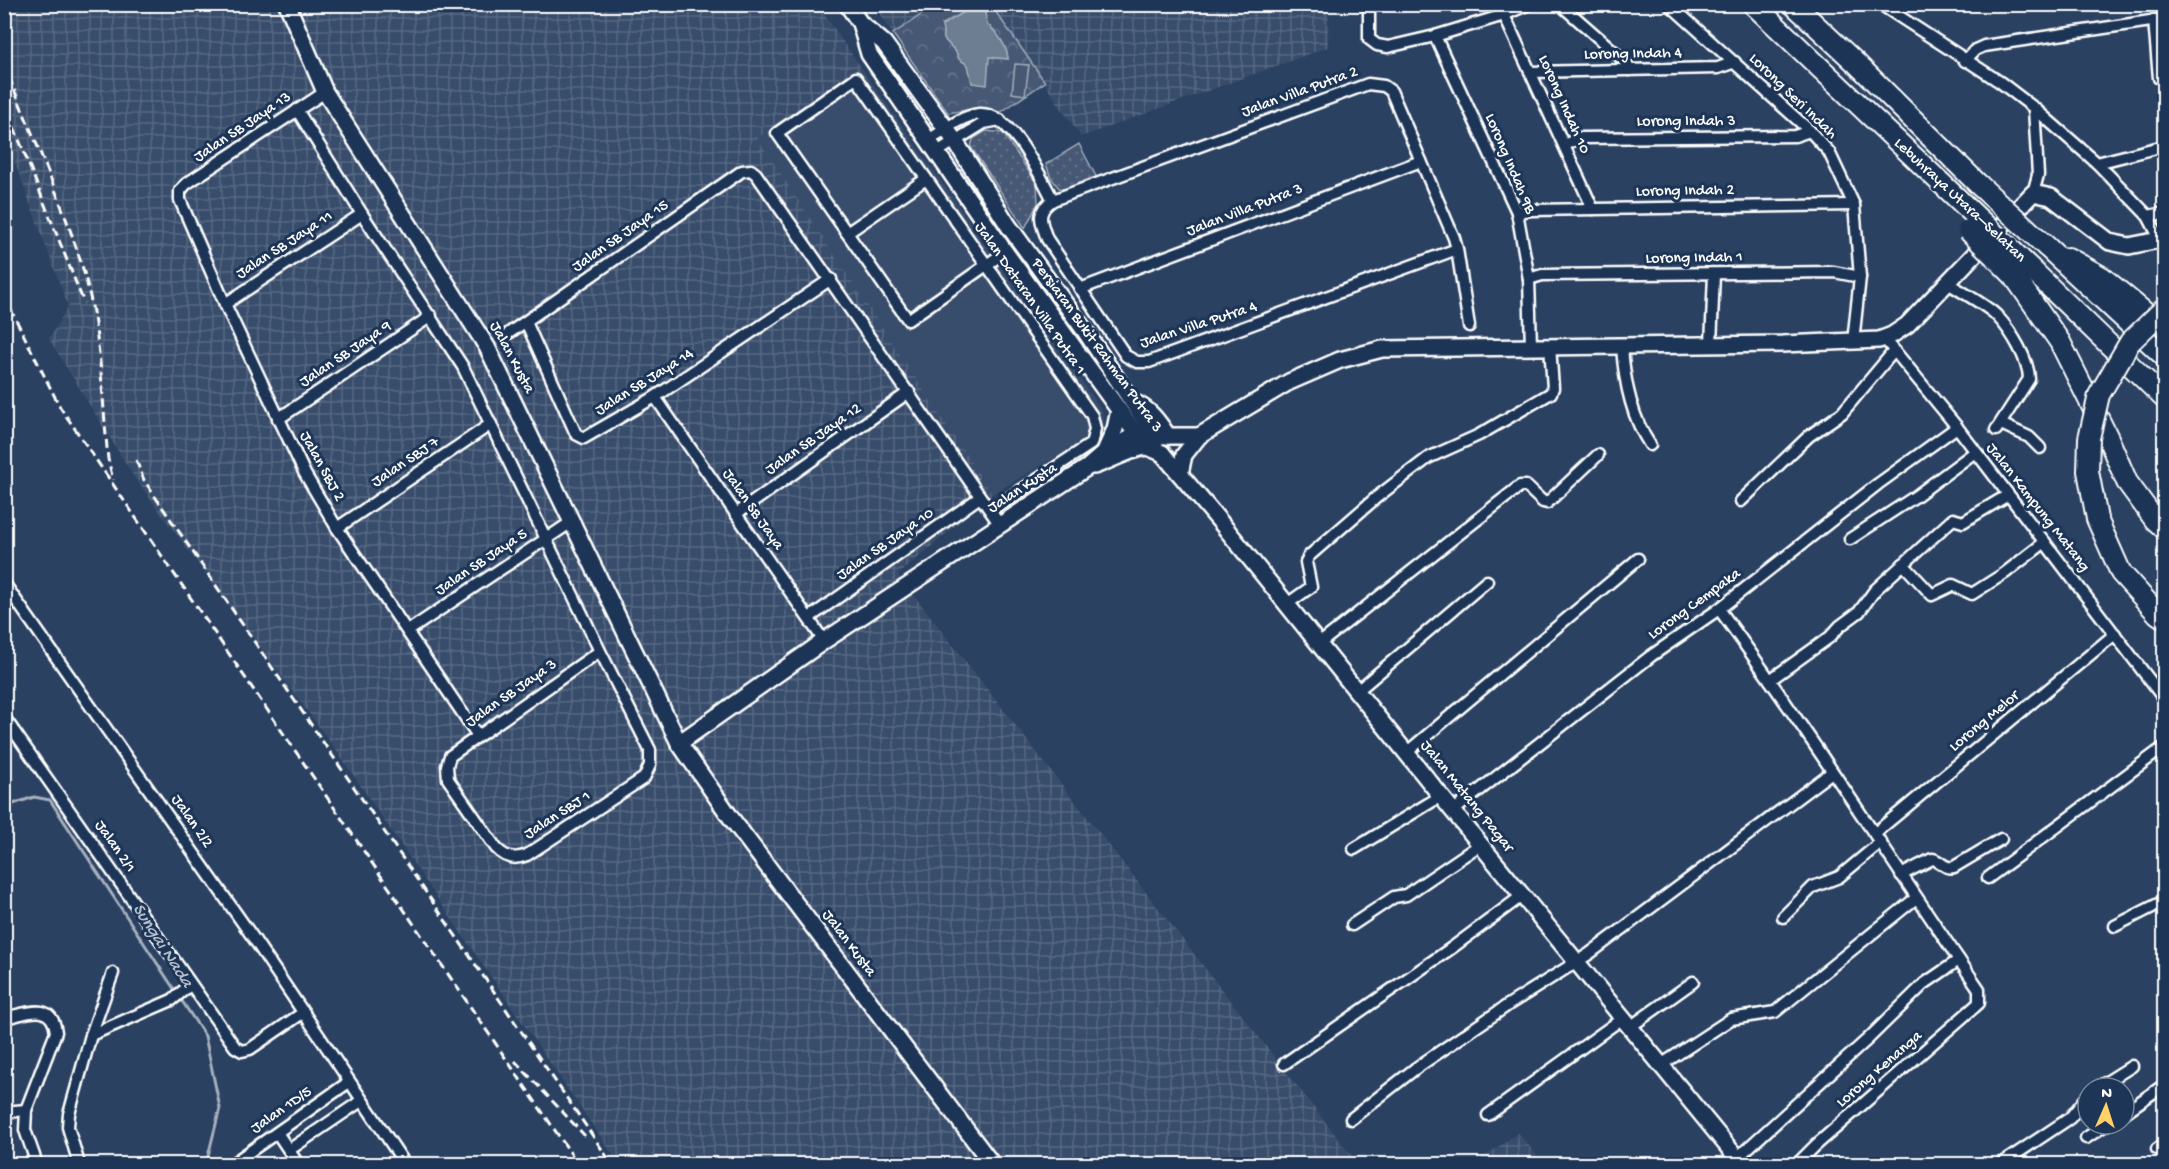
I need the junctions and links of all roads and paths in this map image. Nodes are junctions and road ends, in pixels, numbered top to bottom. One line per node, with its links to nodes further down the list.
1 (287, 4): 19 (street, Jalan Kusta)
2 (847, 4): 12 (street, Persiaran Bukit Rahman Putra 3)
3 (1369, 4): 13 (street)
4 (1529, 4): 10 (street)
5 (1560, 4): 16 (street)
6 (1669, 4): 15 (street, Lorong Seri Indah)
7 (1753, 4): 45 (highway, Lebuhraya Utara–Selatan, bridge)
8 (1793, 4): 41 (highway, Lebuhraya Utara–Selatan, bridge)
9 (1880, 4): 14 (street)
10 (1504, 15): 13 (street); 17 (street, Lorong Indah 10)
11 (2159, 20): 14 (street); 18 (street)
12 (860, 23): 23 (street, Persiaran Bukit Rahman Putra 3); 25 (street, Persiaran Bukit Rahman Putra 3)
13 (1435, 36): 35 (street, Lorong Indah 9B)
14 (1965, 61): 20 (street)
15 (1735, 62): 16 (street, Lorong Indah 4); 22 (street, Lorong Seri Indah)
16 (1629, 70): 17 (street, Lorong Indah 4)
17 (1531, 72): 24 (street, Lorong Indah 10)
18 (2159, 78)
19 (325, 92): 21 (street, Jalan SB Jaya 13); 92 (street, Jalan Kusta)
20 (2034, 108): 28 (street); 31 (street)
21 (297, 110): 30 (street, Jalan SB Jaya 13); 37 (street)
22 (1810, 131): 24 (street, Lorong Indah 3); 33 (street, Lorong Seri Indah)
23 (950, 135): 25 (street); 32 (street); 58 (street, Persiaran Bukit Rahman Putra 3)
24 (1564, 145): 34 (street, Lorong Indah 10)
25 (933, 146): 43 (street, Persiaran Bukit Rahman Putra 3)
26 (2164, 146): 28 (street)
27 (1421, 161): 32 (street, Jalan Villa Putra 2); 42 (street, Jalan Villa Putra 2); 51 (street, Jalan Villa Putra 3)
28 (2097, 163): 38 (street)
29 (926, 178): 39 (street); 39 (street, Jalan Dataran Villa Putra 1); 44 (street, Jalan Dataran Villa Putra 1)
30 (180, 191): 52 (street, Jalan SBJ 2)
31 (2033, 193): 40 (street); 50 (street)
32 (1053, 200): 51 (street, Jalan Villa Putra 4)
33 (1854, 205): 34 (street, Lorong Indah 2); 47 (street, Lorong Seri Indah)
34 (1593, 208): 35 (street, Lorong Indah 2)
35 (1517, 212): 49 (street, Lorong Indah 9B)
36 (2164, 213): 38 (street)
37 (362, 214): 52 (street, Jalan SB Jaya 11); 54 (street)
38 (2148, 216): 40 (street)
39 (847, 233): 44 (street)
40 (2162, 239)
41 (2047, 248): 57 (highway); 68 (highway, Lebuhraya Utara–Selatan)
42 (1457, 249): 51 (street, Jalan Villa Putra 4); 56 (street, Jalan Villa Putra 2)
43 (1005, 252): 44 (street); 67 (street, Persiaran Bukit Rahman Putra 3)
44 (986, 264): 85 (street, Jalan Dataran Villa Putra 1)
45 (2022, 272): 71 (highway, Lebuhraya Utara–Selatan); 95 (highway)
46 (1714, 274): 47 (street, Lorong Indah 1); 49 (street, Lorong Indah 1); 62 (street)
47 (1860, 277): 61 (street, Lorong Seri Indah)
48 (831, 279): 55 (street, Jalan SB Jaya 15); 69 (street); 70 (street, Jalan SB Jaya 14)
49 (1528, 279): 63 (street, Lorong Indah 9B)
50 (1948, 283): 60 (street); 79 (street)
51 (1080, 289)
52 (225, 304): 73 (street, Jalan SBJ 2)
53 (2164, 309): 106 (highway, bridge)
54 (431, 316): 73 (street, Jalan SB Jaya 9); 74 (street)
55 (526, 322): 59 (street, Jalan SB Jaya 15); 70 (street, Jalan SB Jaya 14)
56 (1469, 326)
57 (2164, 326)
58 (1085, 331): 67 (street); 72 (street, Persiaran Bukit Rahman Putra 3)
59 (509, 333)
60 (1884, 338): 61 (street); 66 (street, Jalan Kampung Matang)
61 (1853, 342): 62 (street)
62 (1712, 345): 65 (street)
63 (1531, 346): 64 (street); 76 (street)
64 (1550, 346): 65 (street); 103 (street)
65 (1622, 346): 78 (street)
66 (1894, 351): 75 (street, Jalan Kampung Matang); 88 (street)
67 (1077, 352): 72 (street, Persiaran Bukit Rahman Putra 3)
68 (2164, 356)
69 (909, 392): 87 (street); 91 (street, Jalan SB Jaya 12)
70 (655, 397): 91 (street, Jalan SB Jaya)
71 (2164, 398)
72 (1124, 405): 77 (street, Persiaran Bukit Rahman Putra 3); 77 (street); 81 (street)
73 (278, 419): 94 (street, Jalan SBJ 2)
74 (491, 424): 94 (street, Jalan SBJ 7); 96 (street)
75 (1957, 427): 80 (street, Jalan Kampung Matang); 104 (street, Lorong Cempaka)
76 (1195, 439): 77 (street); 84 (street)
77 (1154, 442): 81 (street, Jalan Kusta); 83 (street, Jalan Kusta); 84 (street, Jalan Matang Pagar)
78 (1650, 445)
79 (2040, 447)
80 (1975, 452): 86 (street, Jalan Kampung Matang); 97 (street)
81 (1103, 454): 83 (street, Jalan Kusta)
82 (1598, 455): 110 (street)
83 (1088, 468): 89 (street, Jalan Kusta)
84 (1180, 474): 103 (street, Jalan Matang Pagar)
85 (1020, 491): 89 (street); 90 (street, Jalan Dataran Villa Putra 1)
86 (2008, 495): 98 (street, Jalan Kampung Matang); 100 (street)
87 (981, 497): 90 (street); 105 (street, Jalan SB Jaya 10)
88 (1741, 501)
89 (1030, 506): 93 (street, Jalan Kusta)
90 (991, 510): 93 (street)
91 (736, 514): 105 (street, Jalan SB Jaya)
92 (573, 520): 96 (street, Jalan SB Jaya 5); 117 (street, Jalan Kusta)
93 (1000, 525): 109 (street, Jalan Kusta)
94 (337, 528): 107 (street, Jalan SBJ 2)
95 (2164, 528)
96 (546, 538): 107 (street, Jalan SB Jaya 5); 111 (street)
97 (1850, 539)
98 (2045, 543): 100 (street); 108 (street, Jalan Kampung Matang)
99 (1638, 560): 119 (street)
100 (1903, 564): 112 (street)
101 (1487, 581): 113 (street)
102 (4, 583): 141 (street, Jalan 2/2)
103 (1287, 604): 110 (street, Jalan Matang Pagar)
104 (1719, 609): 112 (street); 123 (street, Lorong Cempaka)
105 (808, 618): 109 (street, Jalan SB Jaya)
106 (2164, 618)
107 (408, 631): 116 (street, Jalan SBJ 2)
108 (2115, 634): 114 (street, Jalan Kampung Matang); 124 (street, Lorong Melor)
109 (824, 641): 117 (street, Jalan Kusta)
110 (1319, 644): 113 (street, Jalan Matang Pagar)
111 (600, 651): 116 (street, Jalan SB Jaya 3); 120 (street, Jalan SBJ 1)
112 (1770, 680): 121 (street)
113 (1356, 692): 119 (street, Jalan Matang Pagar)
114 (2164, 699)
115 (4, 717): 140 (street, Jalan 2/1)
116 (478, 736): 120 (street, Jalan SB Jaya 3)
117 (679, 742): 168 (street, Jalan Kusta)
118 (2164, 747): 129 (street)
119 (1406, 753): 122 (street, Jalan Matang Pagar)
120 (447, 766)
121 (1832, 772): 124 (street); 136 (street)
122 (1441, 796): 123 (street, Jalan Matang Pagar); 127 (street)
123 (1453, 811): 126 (street, Jalan Matang Pagar)
124 (1878, 837): 128 (street); 133 (street, Lorong Melor)
125 (2001, 839): 128 (street)
126 (1481, 844): 130 (street, Jalan Matang Pagar); 134 (street)
127 (1354, 849)
128 (1901, 875): 131 (street)
129 (1988, 878)
130 (1523, 895): 136 (street, Jalan Matang Pagar); 145 (street)
131 (1916, 898): 137 (street); 146 (street)
132 (2164, 901): 135 (street)
133 (1783, 917)
134 (1352, 926)
135 (2115, 926)
136 (1576, 960): 143 (street, Jalan Matang Pagar); 157 (street)
137 (1959, 960): 162 (street); 169 (street, Lorong Kenanga)
138 (113, 973): 144 (street)
139 (1693, 982): 143 (street)
140 (187, 989): 141 (street, Jalan 2/1); 144 (street)
141 (304, 1012): 149 (street, Jalan 2/2)
142 (4, 1018): 153 (street)
143 (1627, 1022): 146 (street, Jalan Matang Pagar); 156 (street)
144 (91, 1035): 164 (street)
145 (1284, 1064)
146 (1661, 1065): 162 (street, Jalan Matang Pagar)
147 (2132, 1066): 148 (street)
148 (2116, 1076)
149 (349, 1082): 151 (street, Jalan 2/2); 158 (street, Jalan 1D/5)
150 (2164, 1085): 152 (street)
151 (361, 1101): 161 (street); 167 (street, Jalan 2/2)
152 (2136, 1105)
153 (26, 1110): 155 (street); 163 (street)
154 (2076, 1111): 170 (street)
155 (4, 1112)
156 (1488, 1114)
157 (1352, 1119)
158 (278, 1134): 161 (street); 165 (street, Jalan 1D/5)
159 (2089, 1136): 160 (street)
160 (2086, 1138)
161 (288, 1150): 166 (street)
162 (1739, 1161)
163 (37, 1164)
164 (80, 1164)
165 (232, 1164)
166 (298, 1164)
167 (405, 1164)
168 (992, 1164)
169 (1797, 1164)
170 (2001, 1164)

